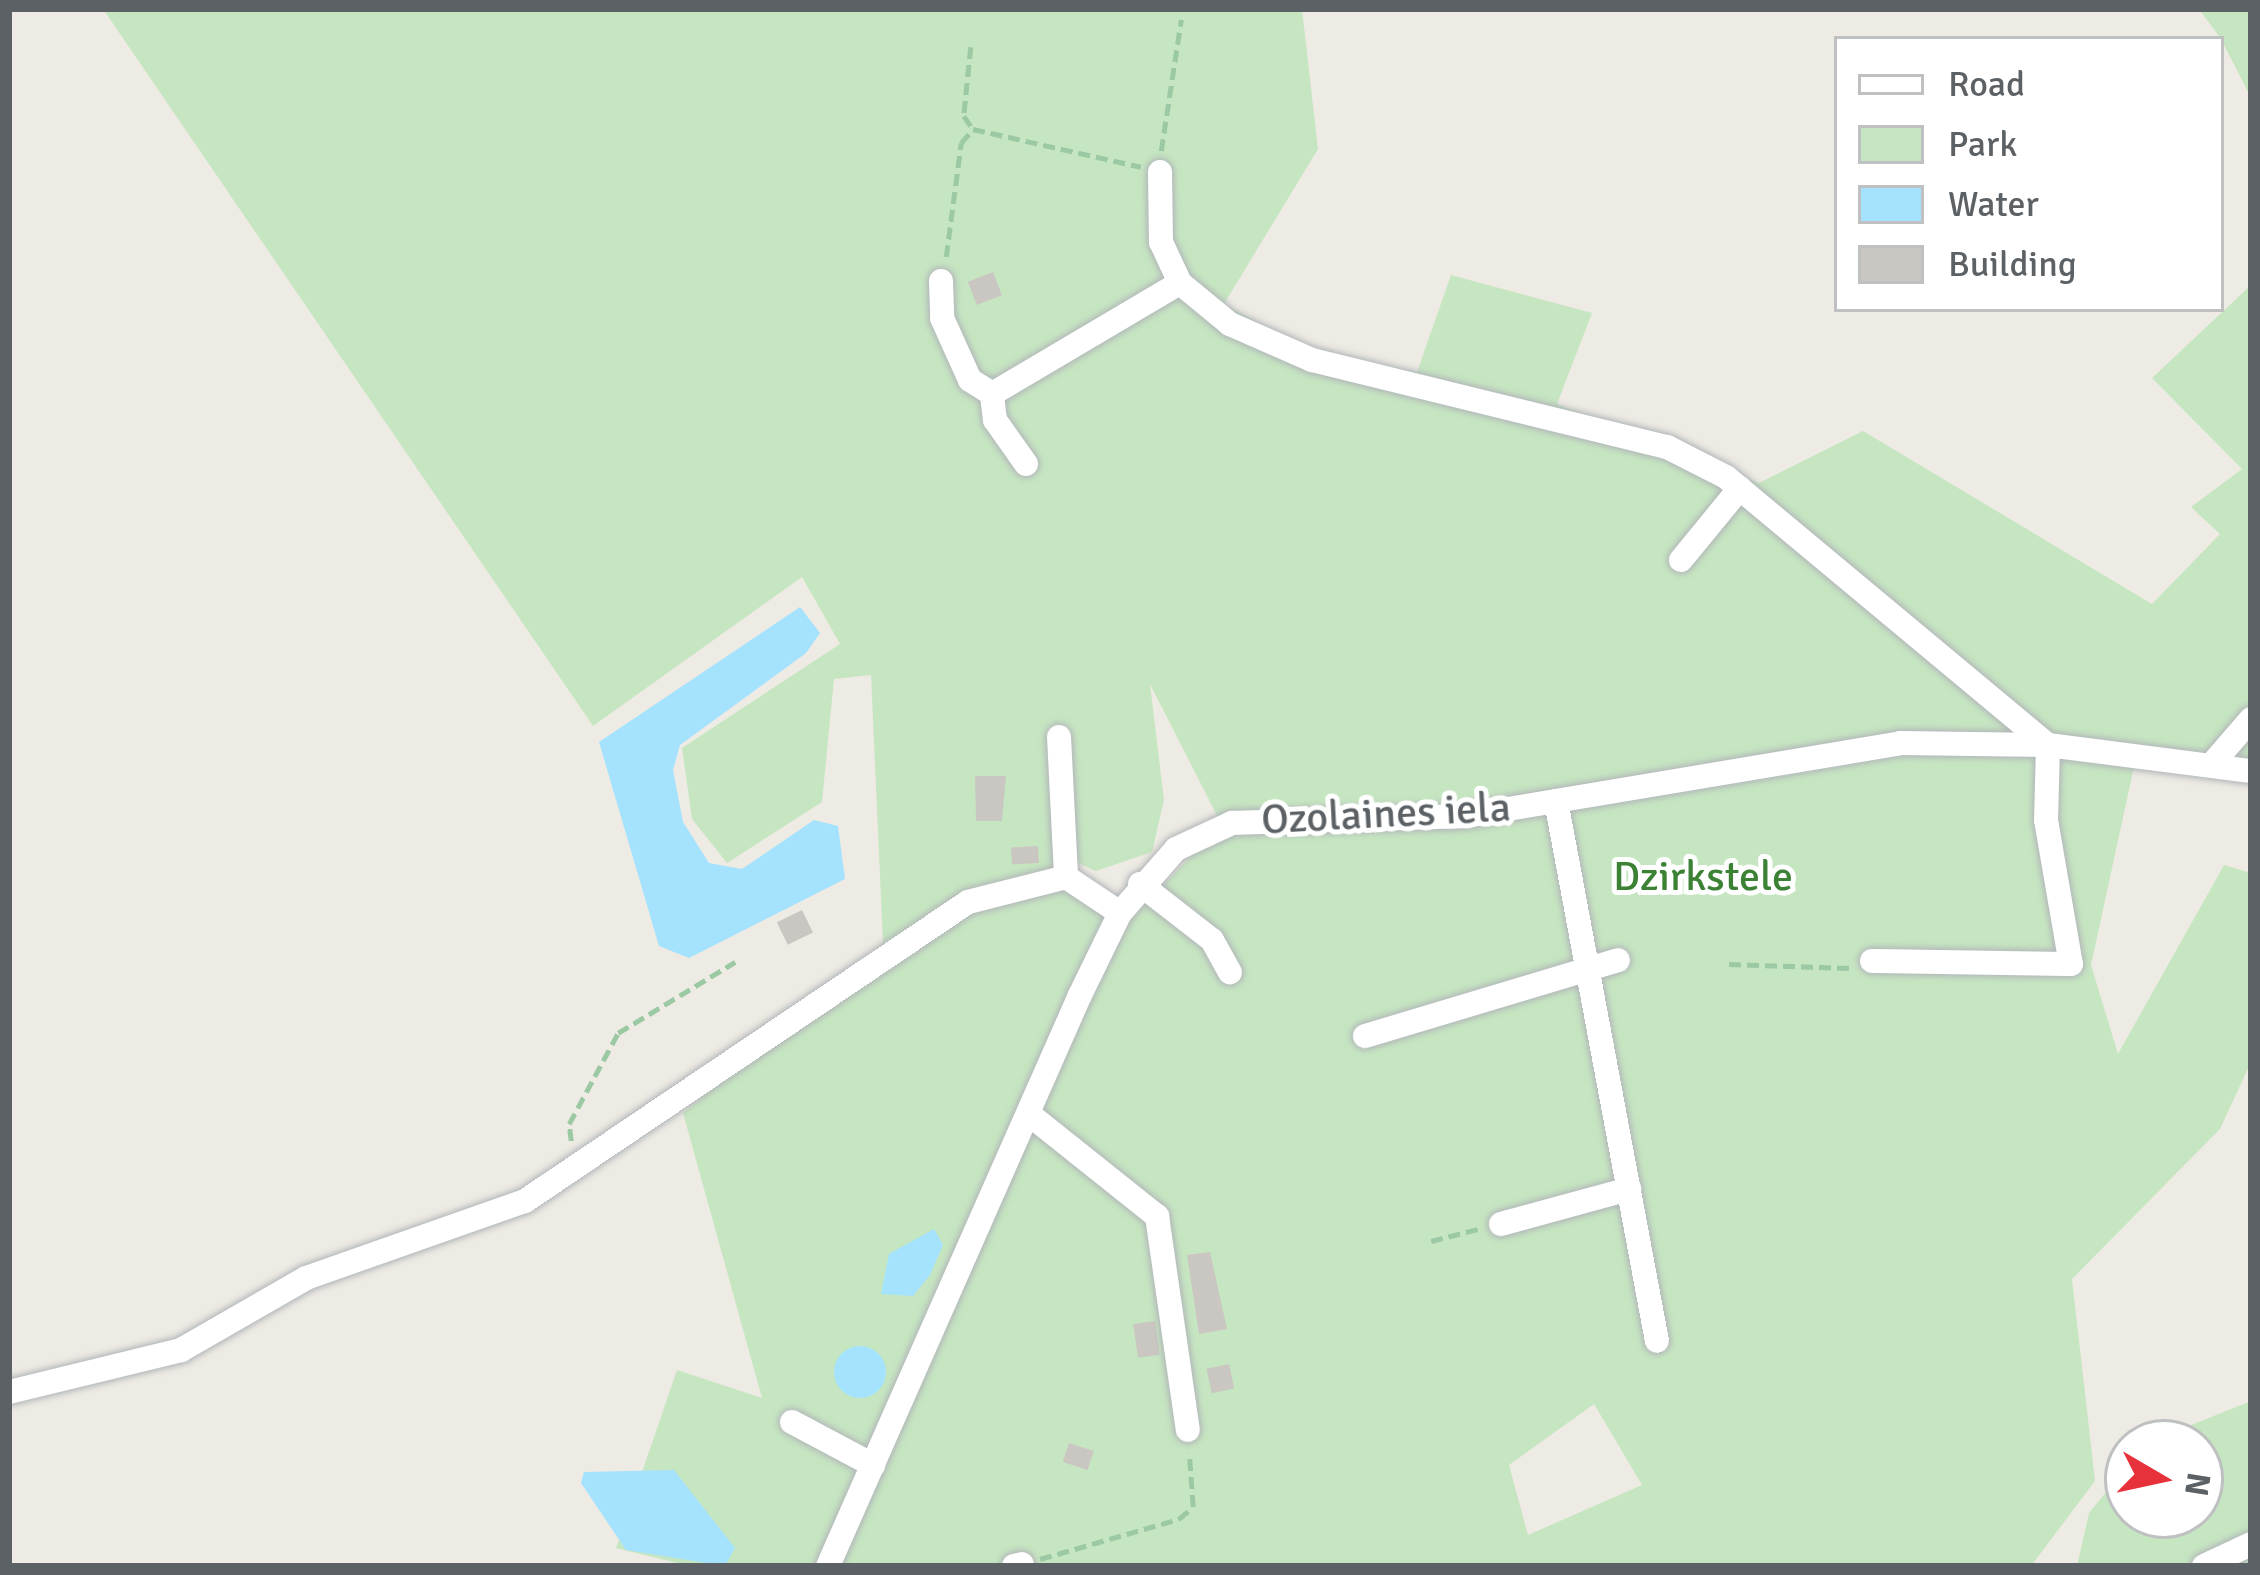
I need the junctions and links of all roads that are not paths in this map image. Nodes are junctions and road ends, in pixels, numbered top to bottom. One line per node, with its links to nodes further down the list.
1 (1160, 172): 3 (street)
2 (941, 281): 4 (street)
3 (1180, 283): 4 (street); 6 (street)
4 (992, 394): 5 (street)
5 (1026, 464)
6 (1740, 488): 7 (street); 10 (street)
7 (1681, 560)
8 (2251, 719): 11 (street)
9 (1059, 737): 14 (street)
10 (2048, 745): 11 (street, Ozolaines iela); 13 (street, Ozolaines iela); 18 (street)
11 (2213, 764): 12 (street, Ozolaines iela)
12 (2251, 771)
13 (1556, 801): 15 (street, Ozolaines iela); 19 (street)
14 (1066, 877): 16 (street); 26 (street)
15 (1140, 884): 16 (street, Ozolaines iela); 20 (street)
16 (1120, 913): 22 (street, Ozolaines iela)
17 (1618, 960): 19 (street)
18 (1872, 961)
19 (1580, 970): 21 (street); 23 (street)
20 (1230, 972)
21 (1365, 1036)
22 (1029, 1114): 28 (street); 29 (street, Ozolaines iela)
23 (1628, 1189): 24 (street); 25 (street)
24 (1501, 1224)
25 (1657, 1341)
26 (9, 1392)
27 (792, 1422): 29 (street)
28 (1188, 1430)
29 (873, 1465): 31 (street, Ozolaines iela)
30 (2251, 1544): 32 (street)
31 (832, 1565)
32 (2204, 1566)

